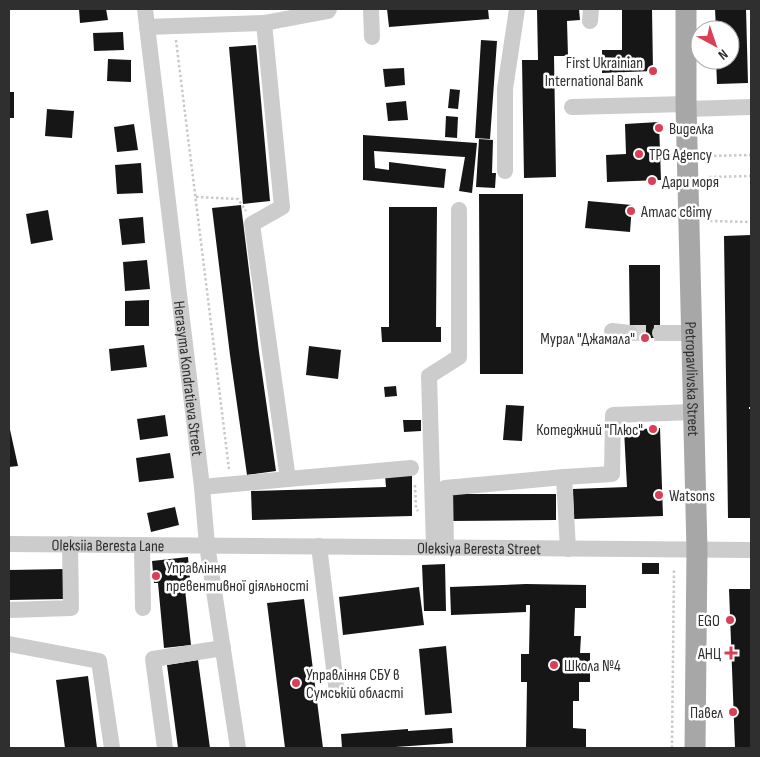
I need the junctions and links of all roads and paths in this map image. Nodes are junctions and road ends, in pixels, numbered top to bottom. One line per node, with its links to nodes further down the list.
1 (144, 9): 8 (street, Herasyma Kondratieva Street)
2 (329, 9): 7 (street)
3 (371, 9): 10 (street)
4 (517, 9): 16 (street)
5 (686, 9): 12 (main road, Petropavlivska Street)
6 (236, 16): 7 (street); 9 (street)
7 (264, 23): 23 (street)
8 (147, 27): 9 (street); 33 (street, Herasyma Kondratieva Street)
9 (174, 27): 19 (path)
10 (372, 37)
11 (572, 107): 12 (street)
12 (686, 107): 13 (street); 27 (main road, Petropavlivska Street)
13 (751, 108)
14 (751, 155): 15 (path)
15 (709, 156)
16 (505, 171)
17 (751, 176): 18 (path)
18 (709, 177)
19 (195, 197): 23 (path); 32 (path)
20 (459, 210): 39 (street)
21 (710, 221): 22 (path)
22 (751, 222)
23 (252, 224): 31 (street)
24 (612, 331): 26 (street)
25 (660, 332): 27 (street)
26 (630, 333)
27 (692, 333): 28 (main road, Petropavlivska Street)
28 (693, 412): 30 (street); 41 (main road, Petropavlivska Street)
29 (410, 468): 31 (street)
30 (564, 477): 39 (street); 40 (street)
31 (288, 479): 32 (street)
32 (231, 485): 33 (street)
33 (202, 487): 37 (street, Herasyma Kondratieva Street)
34 (9, 544): 35 (street, Oleksiia Beresta Lane)
35 (70, 544): 36 (street, Oleksiia Beresta Lane); 45 (street)
36 (142, 545): 37 (street, Oleksiia Beresta Lane); 44 (street)
37 (207, 545): 38 (street, Oleksiya Beresta Street); 47 (street, Herasyma Kondratieva Street)
38 (320, 546): 39 (street, Oleksiya Beresta Street); 48 (street)
39 (440, 547): 40 (street, Oleksiya Beresta Street)
40 (568, 548): 41 (street, Oleksiya Beresta Street)
41 (697, 550): 42 (street, Oleksiya Beresta Street); 53 (main road, Petropavlivska Street)
42 (751, 550)
43 (674, 569): 52 (path)
44 (143, 608)
45 (9, 610)
46 (9, 644): 49 (street)
47 (223, 648): 50 (street); 51 (street, Herasyma Kondratieva Street)
48 (336, 686)
49 (112, 748)
50 (166, 748)
51 (238, 748)
52 (672, 748)
53 (695, 748)

